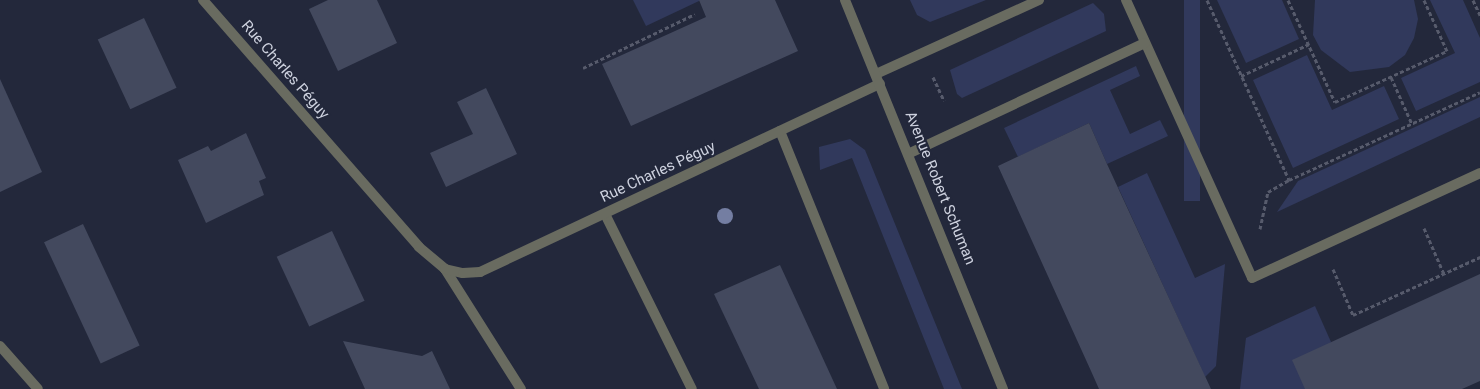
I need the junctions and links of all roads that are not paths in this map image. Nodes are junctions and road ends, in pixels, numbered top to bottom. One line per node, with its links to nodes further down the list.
1 (203, 0): 12 (street, Rue Charles Péguy)
2 (845, 0): 6 (street, Avenue Robert Schuman)
3 (1039, 0): 6 (street)
4 (1126, 0): 5 (street)
5 (1145, 43): 9 (street); 10 (street)
6 (876, 74): 7 (street, Avenue Robert Schuman)
7 (880, 84): 8 (street, Rue Charles Péguy); 9 (street, Avenue Robert Schuman)
8 (780, 131): 11 (street, Rue Charles Péguy); 17 (street)
9 (910, 153): 18 (street, Avenue Robert Schuman)
10 (1480, 173)
11 (605, 214): 12 (street, Rue Charles Péguy); 16 (street)
12 (445, 269): 15 (street, Rue Charles Péguy)
13 (0, 346): 14 (street)
14 (38, 389)
15 (521, 389)
16 (692, 389)
17 (884, 389)
18 (1003, 389)

